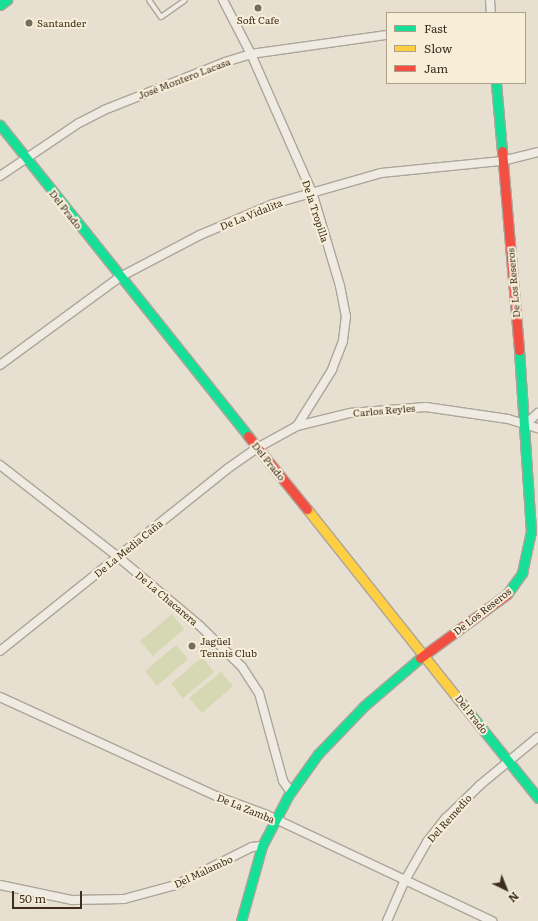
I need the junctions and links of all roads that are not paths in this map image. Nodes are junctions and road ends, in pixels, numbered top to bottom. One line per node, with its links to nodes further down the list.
1 (7, 0): 6 (street)
2 (149, 0): 3 (lane)
3 (185, 0)
4 (223, 0): 9 (street, De la Tropilla)
5 (490, 0): 7 (street)
6 (0, 5)
7 (491, 12)
8 (386, 35): 9 (street, José Montero Lacasa)
9 (251, 54): 13 (street, José Montero Lacasa); 16 (street, De la Tropilla)
10 (496, 84): 14 (street, De Los Reseros)
11 (0, 125): 13 (street, Del Prado)
12 (538, 152): 14 (street, De La Vidalita)
13 (25, 157): 15 (street, José Montero Lacasa); 17 (street, Del Prado)
14 (502, 161): 16 (street, De La Vidalita); 20 (street, De Los Reseros)
15 (0, 176)
16 (312, 192): 17 (street, De La Vidalita); 21 (street, De la Tropilla)
17 (120, 277): 18 (street, De La Vidalita); 23 (street, Del Prado)
18 (0, 365)
19 (538, 413): 20 (street)
20 (526, 424): 21 (street, Carlos Reyles); 22 (street, Carlos Reyles); 27 (street, De Los Reseros)
21 (297, 426): 23 (street, Carlos Reyles)
22 (538, 428)
23 (259, 448): 25 (street, De La Media Caña); 27 (street, Del Prado)
24 (0, 465): 25 (street, De La Chacarera)
25 (117, 556): 26 (street, De La Media Caña); 31 (street, De La Chacarera)
26 (0, 651)
27 (424, 655): 30 (street, Del Prado); 31 (street, De Los Reseros)
28 (0, 698): 33 (street, De La Zamba)
29 (538, 737): 30 (street, Del Remedio)
30 (508, 760): 32 (street, Del Prado); 35 (street, Del Remedio)
31 (291, 792): 33 (street, De Los Reseros)
32 (538, 798)
33 (276, 820): 34 (street, De Los Reseros); 35 (street, De La Zamba)
34 (262, 846): 36 (street, Del Malambo); 37 (street, De Los Reseros)
35 (404, 882): 38 (street, Del Remedio); 39 (street, De La Zamba)
36 (0, 885)
37 (241, 921)
38 (387, 921)
39 (492, 921)

